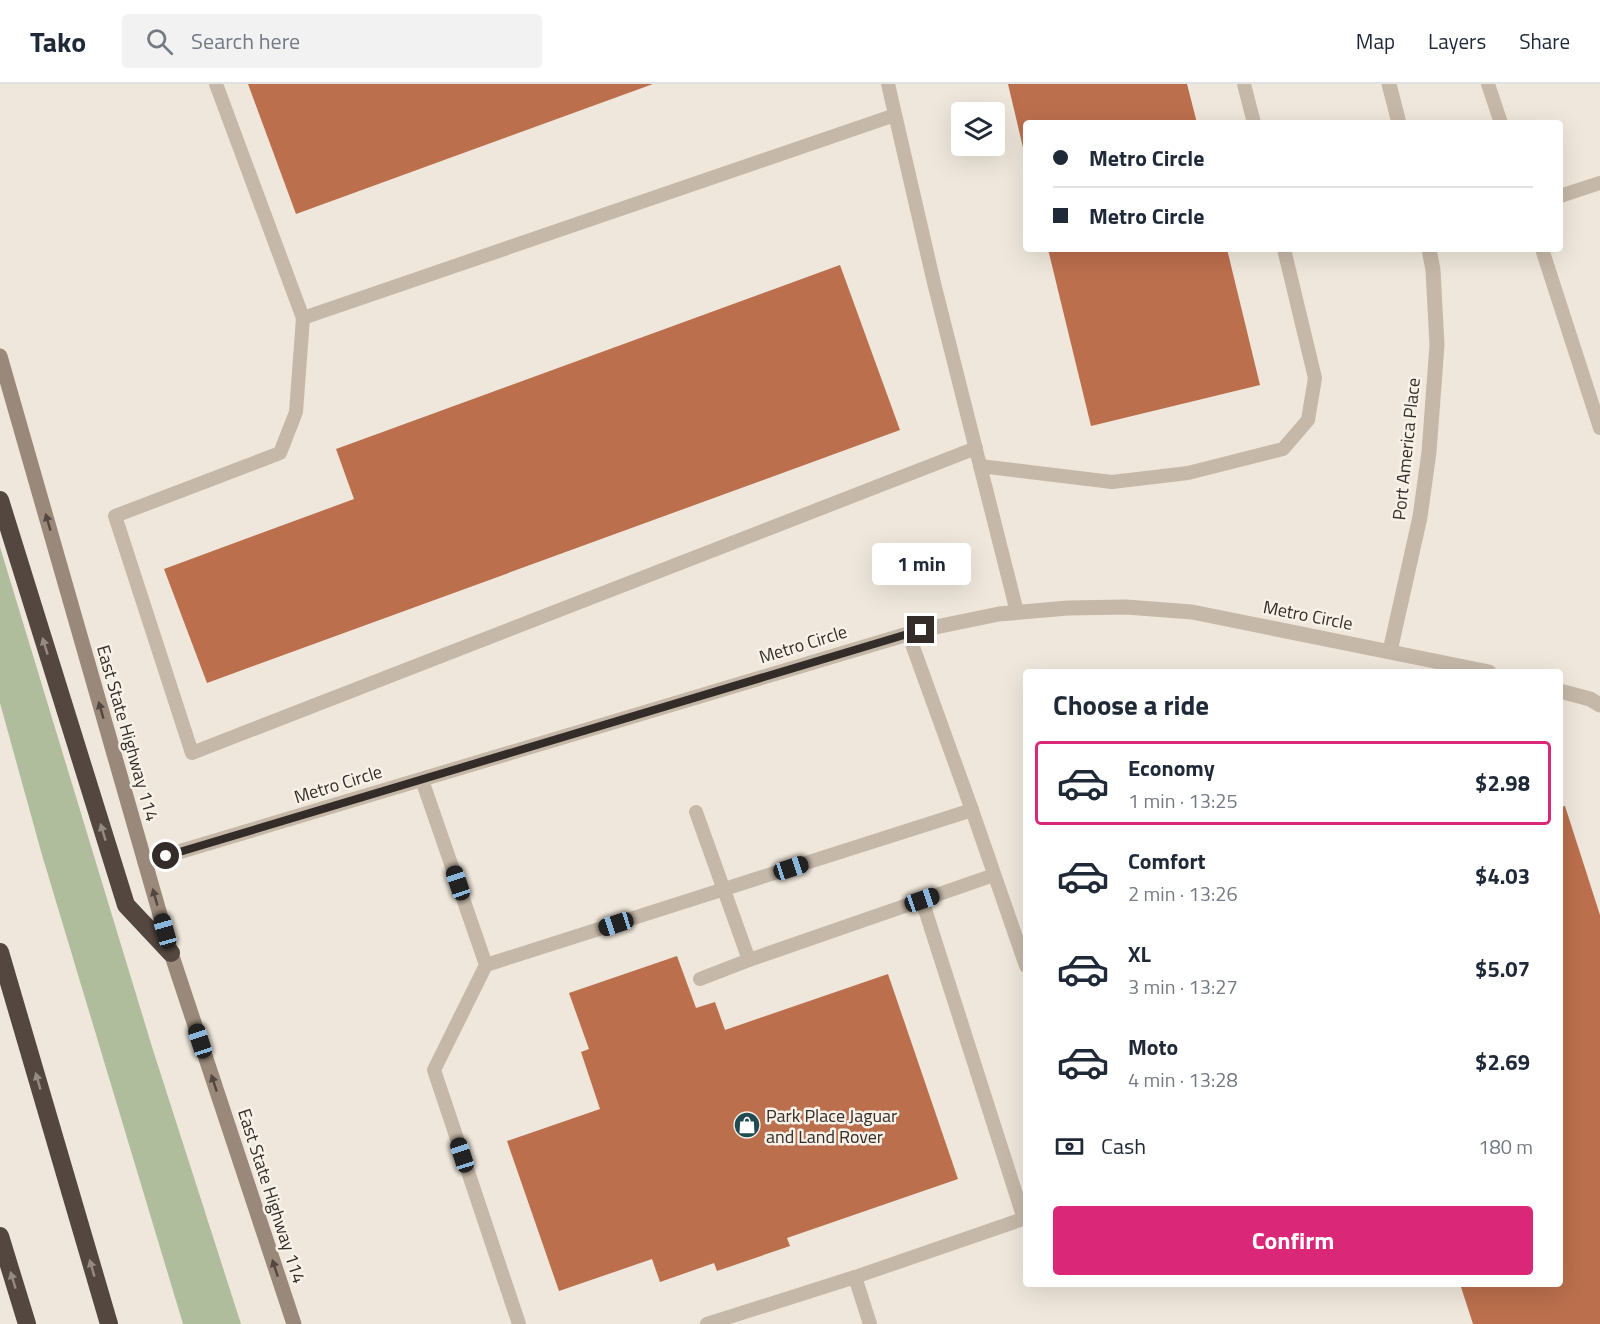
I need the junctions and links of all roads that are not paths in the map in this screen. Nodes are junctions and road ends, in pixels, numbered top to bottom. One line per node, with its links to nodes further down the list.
1 (216, 84): 15 (lane)
2 (888, 84): 6 (lane)
3 (1244, 84): 7 (lane)
4 (1389, 84): 8 (street)
5 (1488, 84): 9 (lane)
6 (895, 115): 15 (lane); 18 (lane)
7 (1253, 120)
8 (1398, 120)
9 (1500, 120)
10 (1600, 183): 11 (lane)
11 (1563, 195)
12 (1285, 252): 19 (lane)
13 (1430, 252): 23 (street, Port America Place)
14 (1543, 252): 17 (lane)
15 (303, 318): 18 (lane)
16 (0, 356): 30 (main road, East State Highway 114, one-way to 16)
17 (1600, 428)
18 (976, 448): 19 (lane)
19 (980, 466): 21 (lane)
20 (0, 500): 35 (highway, one-way to 20)
21 (1017, 612): 22 (street, Metro Circle); 23 (street, Metro Circle)
22 (908, 633): 27 (street, Metro Circle); 28 (lane)
23 (1390, 651): 24 (street, Metro Circle)
24 (1475, 669)
25 (1563, 692): 26 (street)
26 (1600, 705)
27 (422, 780): 30 (street, Metro Circle); 38 (lane)
28 (972, 810): 31 (lane); 32 (lane)
29 (696, 812): 32 (lane)
30 (145, 862): 35 (main road, East State Highway 114, one-way to 30)
31 (994, 875): 33 (lane); 36 (lane)
32 (723, 890): 37 (lane); 38 (lane)
33 (922, 900): 37 (lane); 40 (lane)
34 (0, 952): 45 (highway, one-way to 34)
35 (171, 953): 46 (main road, East State Highway 114, one-way to 35)
36 (1023, 957)
37 (748, 960): 39 (lane)
38 (486, 965): 47 (lane)
39 (700, 979)
40 (1023, 1213)
41 (1023, 1220): 43 (lane)
42 (0, 1236): 44 (highway, one-way to 42)
43 (855, 1277): 48 (lane); 49 (lane)
44 (27, 1324)
45 (109, 1324)
46 (294, 1324)
47 (519, 1324)
48 (707, 1324)
49 (870, 1324)

